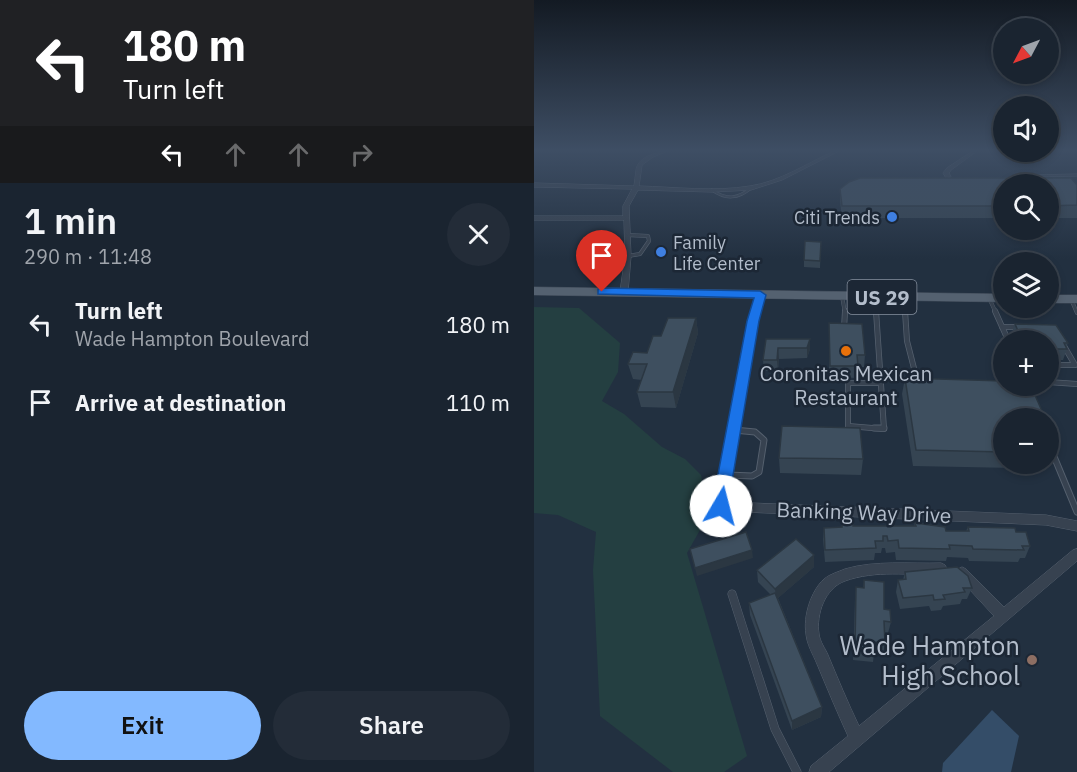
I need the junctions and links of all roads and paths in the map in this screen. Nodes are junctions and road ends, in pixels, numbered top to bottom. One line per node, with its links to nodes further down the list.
1 (586, 187): 3 (street)
2 (755, 187): 3 (street)
3 (637, 189): 5 (street)
4 (534, 218): 5 (street)
5 (625, 218): 6 (street)
6 (627, 235): 7 (street); 7 (lane)
7 (628, 256): 9 (street)
8 (534, 291): 9 (main road, US 29)
9 (624, 292): 10 (main road, US 29)
10 (760, 295): 11 (main road, US 29); 29 (street, Banking Way Drive)
11 (842, 296): 12 (main road, US 29); 20 (lane)
12 (875, 296): 13 (main road, US 29); 25 (lane)
13 (904, 297): 14 (main road, US 29); 28 (lane)
14 (989, 298): 15 (main road, US 29); 18 (lane)
15 (993, 298)
16 (1074, 299): 17 (lane)
17 (1077, 313)
18 (1002, 327): 19 (lane); 21 (lane)
19 (1022, 327)
20 (844, 329)
21 (1003, 330)
22 (1059, 338): 24 (lane)
23 (1059, 366): 24 (lane)
24 (1076, 367)
25 (880, 383): 25 (lane)
26 (1059, 383): 27 (lane)
27 (1077, 384)
28 (919, 386)
29 (734, 430): 31 (street, Banking Way Drive); 31 (lane)
30 (1059, 469): 32 (lane)
31 (725, 475): 33 (street, Banking Way Drive)
32 (1077, 512)
33 (1077, 526)
34 (1077, 554): 36 (street)
35 (732, 594): 39 (lane)
36 (1003, 616): 37 (street); 37 (street)
37 (857, 738): 38 (street)
38 (832, 765): 40 (street)
39 (797, 772)
40 (817, 772)

